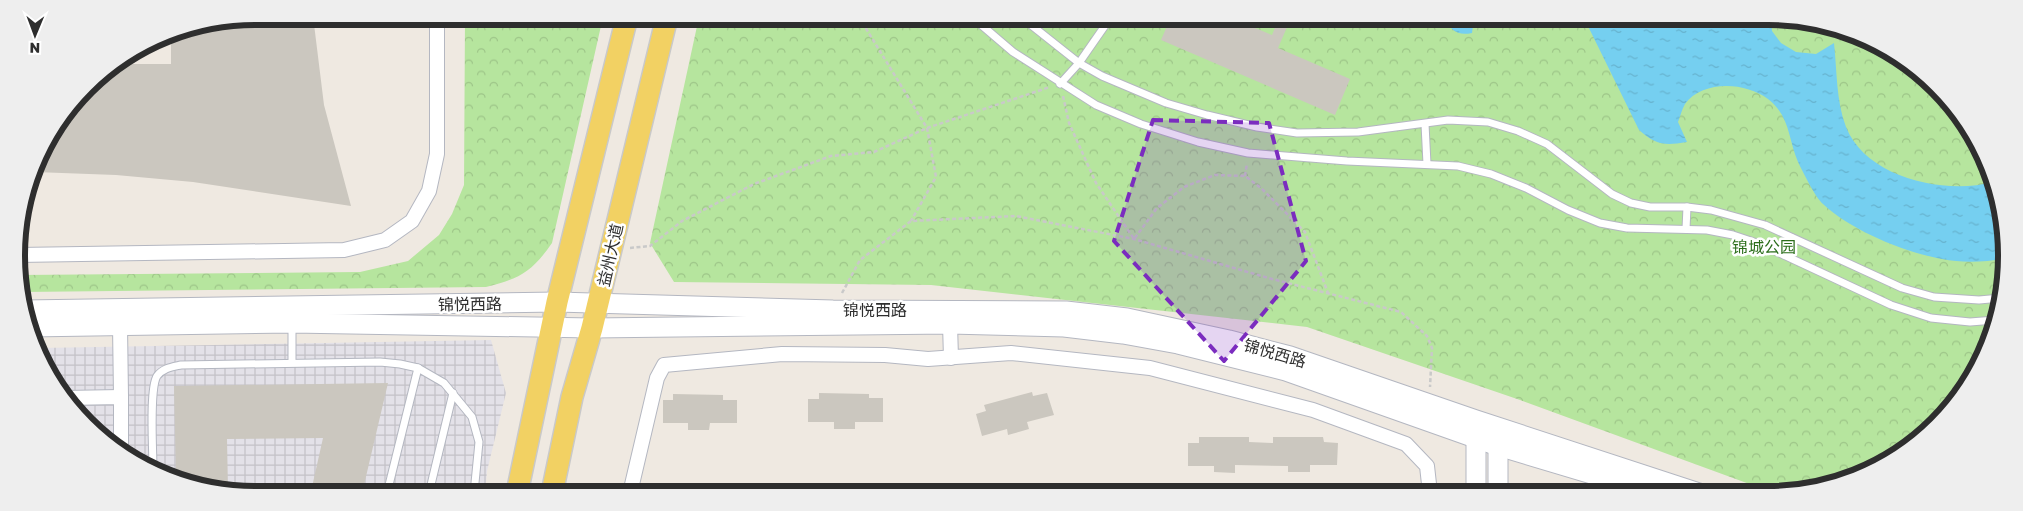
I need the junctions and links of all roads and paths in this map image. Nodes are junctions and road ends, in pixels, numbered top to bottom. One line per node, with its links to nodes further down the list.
1 (436, 25): 19 (street)
2 (625, 25): 23 (main road)
3 (665, 25): 18 (main road, 益州大道)
4 (864, 25): 11 (path)
5 (981, 25): 9 (lane)
6 (1032, 25): 8 (lane)
7 (1105, 25): 8 (lane)
8 (1079, 63): 9 (lane); 10 (lane)
9 (1060, 84): 11 (path); 12 (lane); 17 (path)
10 (1425, 124): 12 (lane); 13 (lane)
11 (927, 128): 14 (path); 18 (path)
12 (1427, 164): 15 (lane)
13 (1686, 207): 15 (lane); 16 (lane)
14 (912, 220): 17 (path); 26 (path)
15 (1686, 229): 20 (lane)
16 (1792, 238): 20 (lane); 22 (lane)
17 (1134, 240): 21 (path); 21 (path)
18 (611, 250): 24 (main road, 益州大道)
19 (25, 255)
20 (1784, 255): 27 (lane)
21 (1328, 293): 40 (path)
22 (1994, 299)
23 (557, 302): 24 (main road, 锦悦西路); 25 (main road, 锦悦西路); 32 (main road)
24 (598, 303): 26 (main road, 锦悦西路); 33 (main road, 益州大道)
25 (32, 310)
26 (833, 310): 40 (main road, 锦悦西路)
27 (1989, 321)
28 (292, 324): 30 (main road, 锦悦西路); 32 (main road, 锦悦西路); 35 (lane)
29 (950, 324): 33 (main road, 锦悦西路); 34 (street); 42 (main road, 锦悦西路)
30 (120, 325): 31 (main road, 锦悦西路); 39 (street)
31 (36, 327)
32 (552, 328): 33 (main road, 锦悦西路); 49 (main road)
33 (592, 328): 50 (main road, 益州大道)
34 (951, 358): 51 (street); 52 (street)
35 (292, 362): 36 (lane); 45 (lane)
36 (418, 368): 37 (lane); 46 (lane)
37 (452, 393): 47 (lane); 48 (lane)
38 (75, 398): 39 (street)
39 (121, 398): 43 (street)
40 (1429, 404): 42 (main road, 锦悦西路)
41 (1498, 426): 42 (main road, 锦悦西路); 44 (main road); 56 (main road, 锦悦西路)
42 (1476, 430): 44 (main road, 锦悦西路); 53 (main road)
43 (121, 442)
44 (1498, 446): 54 (main road); 55 (main road, 锦悦西路)
45 (153, 462)
46 (390, 486)
47 (431, 486)
48 (475, 486)
49 (518, 486)
50 (553, 486)
51 (632, 486)
52 (1429, 486)
53 (1476, 486)
54 (1498, 486)
55 (1632, 486)
56 (1678, 486)

